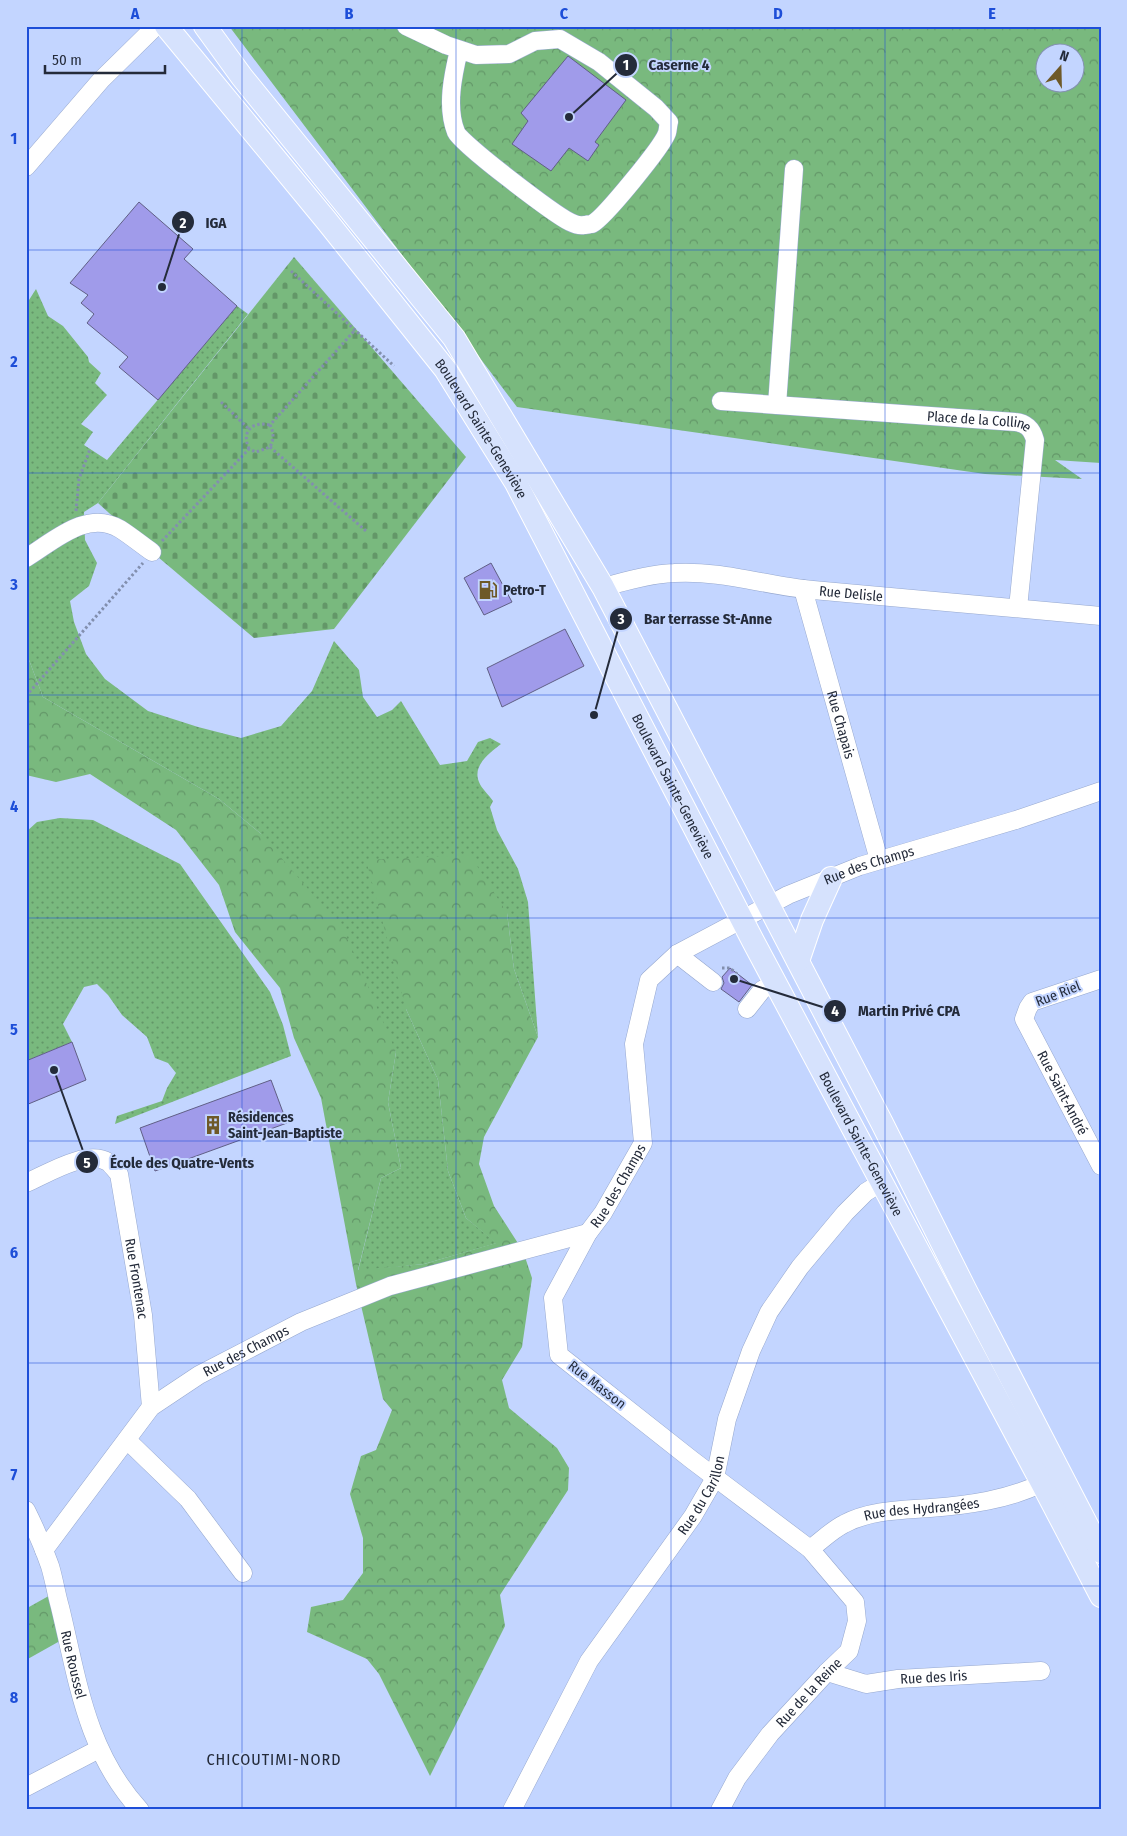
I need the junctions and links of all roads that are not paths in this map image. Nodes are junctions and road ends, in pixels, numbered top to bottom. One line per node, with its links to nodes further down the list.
1 (156, 26): 6 (street)
2 (166, 26): 20 (main road, Boulevard Sainte-Geneviève)
3 (205, 26): 12 (main road, Boulevard Sainte-Geneviève)
4 (406, 26): 5 (street)
5 (453, 47): 5 (street)
6 (26, 167)
7 (794, 169): 9 (street)
8 (721, 401): 9 (street, Place de la Colline)
9 (777, 404): 14 (street, Place de la Colline)
10 (152, 552): 11 (street)
11 (26, 558)
12 (604, 587): 13 (street, Rue Delisle); 19 (main road, Boulevard Sainte-Geneviève)
13 (803, 589): 14 (street, Rue Delisle); 17 (street, Rue Chapais)
14 (1018, 608): 15 (street, Rue Delisle)
15 (1101, 616)
16 (1101, 792): 17 (street, Rue des Champs)
17 (879, 860): 18 (street, Rue des Champs)
18 (831, 878): 19 (street, Rue des Champs); 22 (main road)
19 (768, 905): 20 (street, Rue des Champs); 22 (main road, Boulevard Sainte-Geneviève)
20 (742, 919): 21 (street, Rue des Champs); 25 (main road, Boulevard Sainte-Geneviève)
21 (677, 954): 23 (street); 31 (street, Rue des Champs)
22 (798, 961): 39 (main road, Boulevard Sainte-Geneviève)
23 (715, 976)
24 (1101, 979): 27 (street, Rue Riel)
25 (775, 982): 26 (street); 29 (main road, Boulevard Sainte-Geneviève)
26 (746, 1009)
27 (1024, 1019): 28 (street, Rue Saint-André)
28 (1101, 1166)
29 (882, 1182): 34 (street, Rue du Carillon); 35 (main road, Boulevard Sainte-Geneviève)
30 (26, 1183): 32 (street, Rue Frontenac)
31 (588, 1233): 32 (street, Rue des Champs); 34 (street, Rue Masson)
32 (151, 1407): 33 (street, Rue des Champs)
33 (127, 1440): 38 (street, Rue des Champs); 40 (street)
34 (715, 1478): 37 (street, Rue de la Reine); 47 (street, Rue du Carillon)
35 (1042, 1483): 37 (street, Rue des Hydrangées); 41 (main road, Boulevard Sainte-Geneviève)
36 (26, 1510): 38 (street, Rue Roussel)
37 (810, 1549): 43 (street, Rue de la Reine)
38 (44, 1550): 44 (street, Rue Roussel)
39 (1101, 1552)
40 (243, 1573)
41 (1101, 1596)
42 (1041, 1671): 43 (street, Rue des Iris)
43 (827, 1672): 48 (street, Rue de la Reine)
44 (99, 1749): 45 (street); 46 (street, Rue Roussel)
45 (26, 1787)
46 (140, 1810)
47 (512, 1810)
48 (720, 1810)

